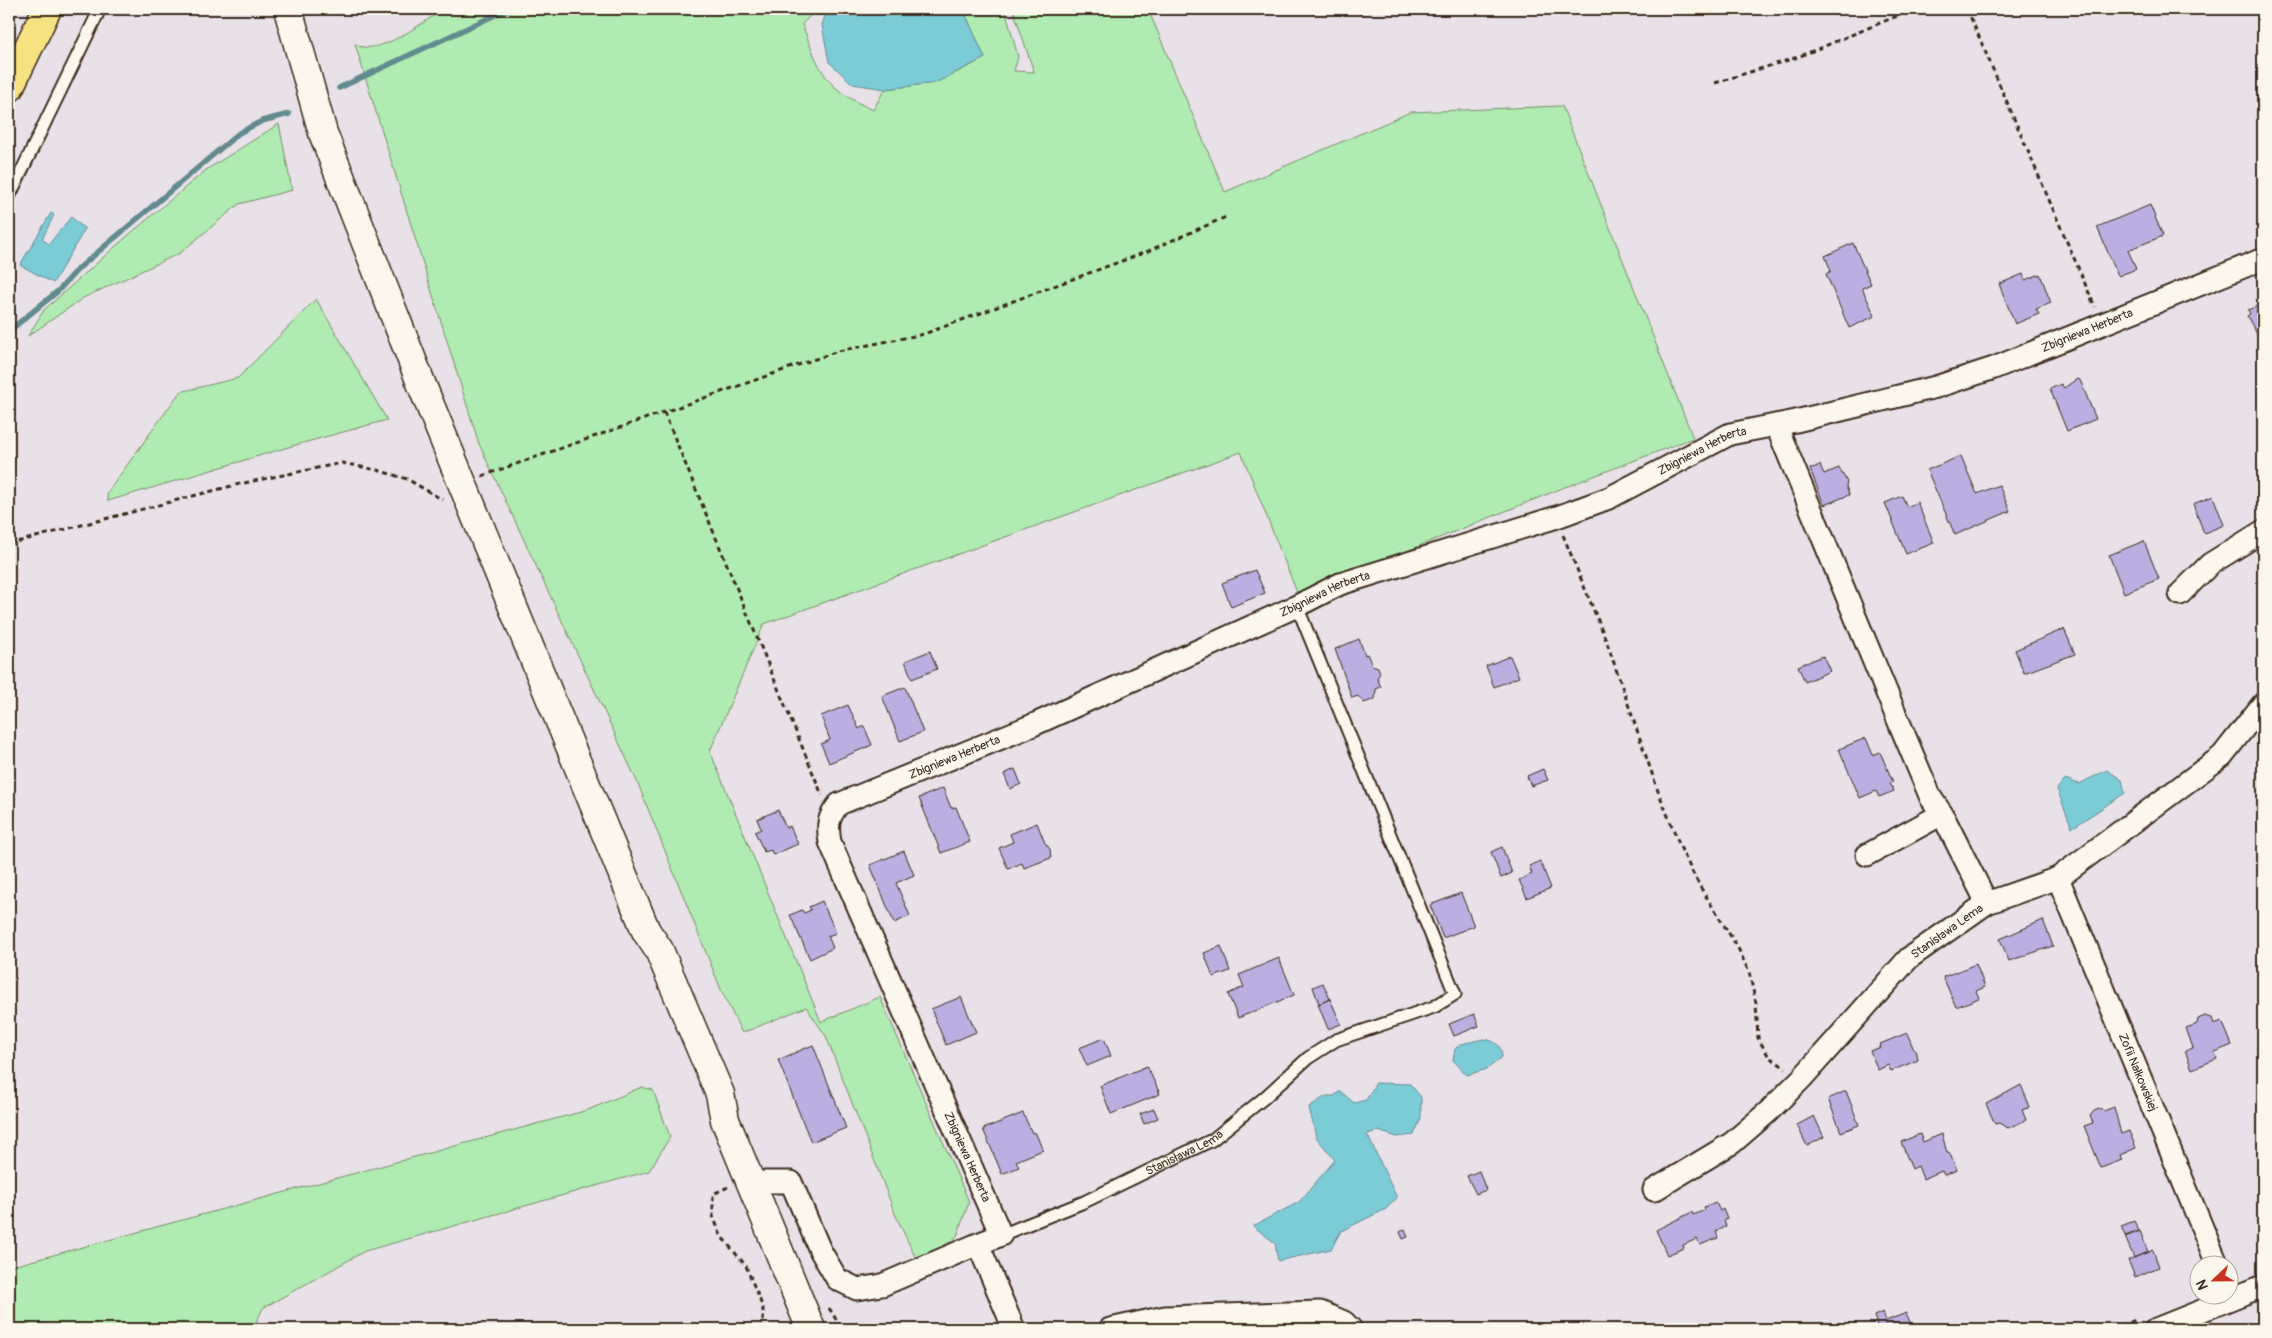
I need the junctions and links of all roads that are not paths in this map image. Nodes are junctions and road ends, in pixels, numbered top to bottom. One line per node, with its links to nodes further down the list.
1 (47, 9): 4 (main road)
2 (100, 9): 5 (lane)
3 (288, 9): 16 (main road)
4 (9, 88)
5 (9, 197)
6 (2263, 259): 7 (street, Zbigniewa Herberta)
7 (1776, 425): 10 (street, Zbigniewa Herberta); 12 (street)
8 (2263, 531): 9 (street)
9 (2180, 594)
10 (1297, 606): 18 (lane, Stanisława Lema); 18 (street, Zbigniewa Herberta)
11 (2263, 704): 14 (street, Stanisława Lema)
12 (1942, 814): 13 (street); 15 (street)
13 (1867, 855)
14 (2058, 878): 15 (street, Stanisława Lema); 20 (street, Zofii Nałkowskiej)
15 (1987, 903): 17 (street, Stanisława Lema)
16 (750, 1182): 19 (street, Stanisława Lema); 24 (main road)
17 (1654, 1190)
18 (1001, 1234): 19 (street, Stanisława Lema)
19 (978, 1244): 25 (street)
20 (2214, 1256)
21 (2263, 1286): 22 (street)
22 (2240, 1293)
23 (2208, 1306): 28 (street)
24 (811, 1329)
25 (1014, 1329)
26 (1110, 1329): 27 (street)
27 (1350, 1329)
28 (2156, 1329)

